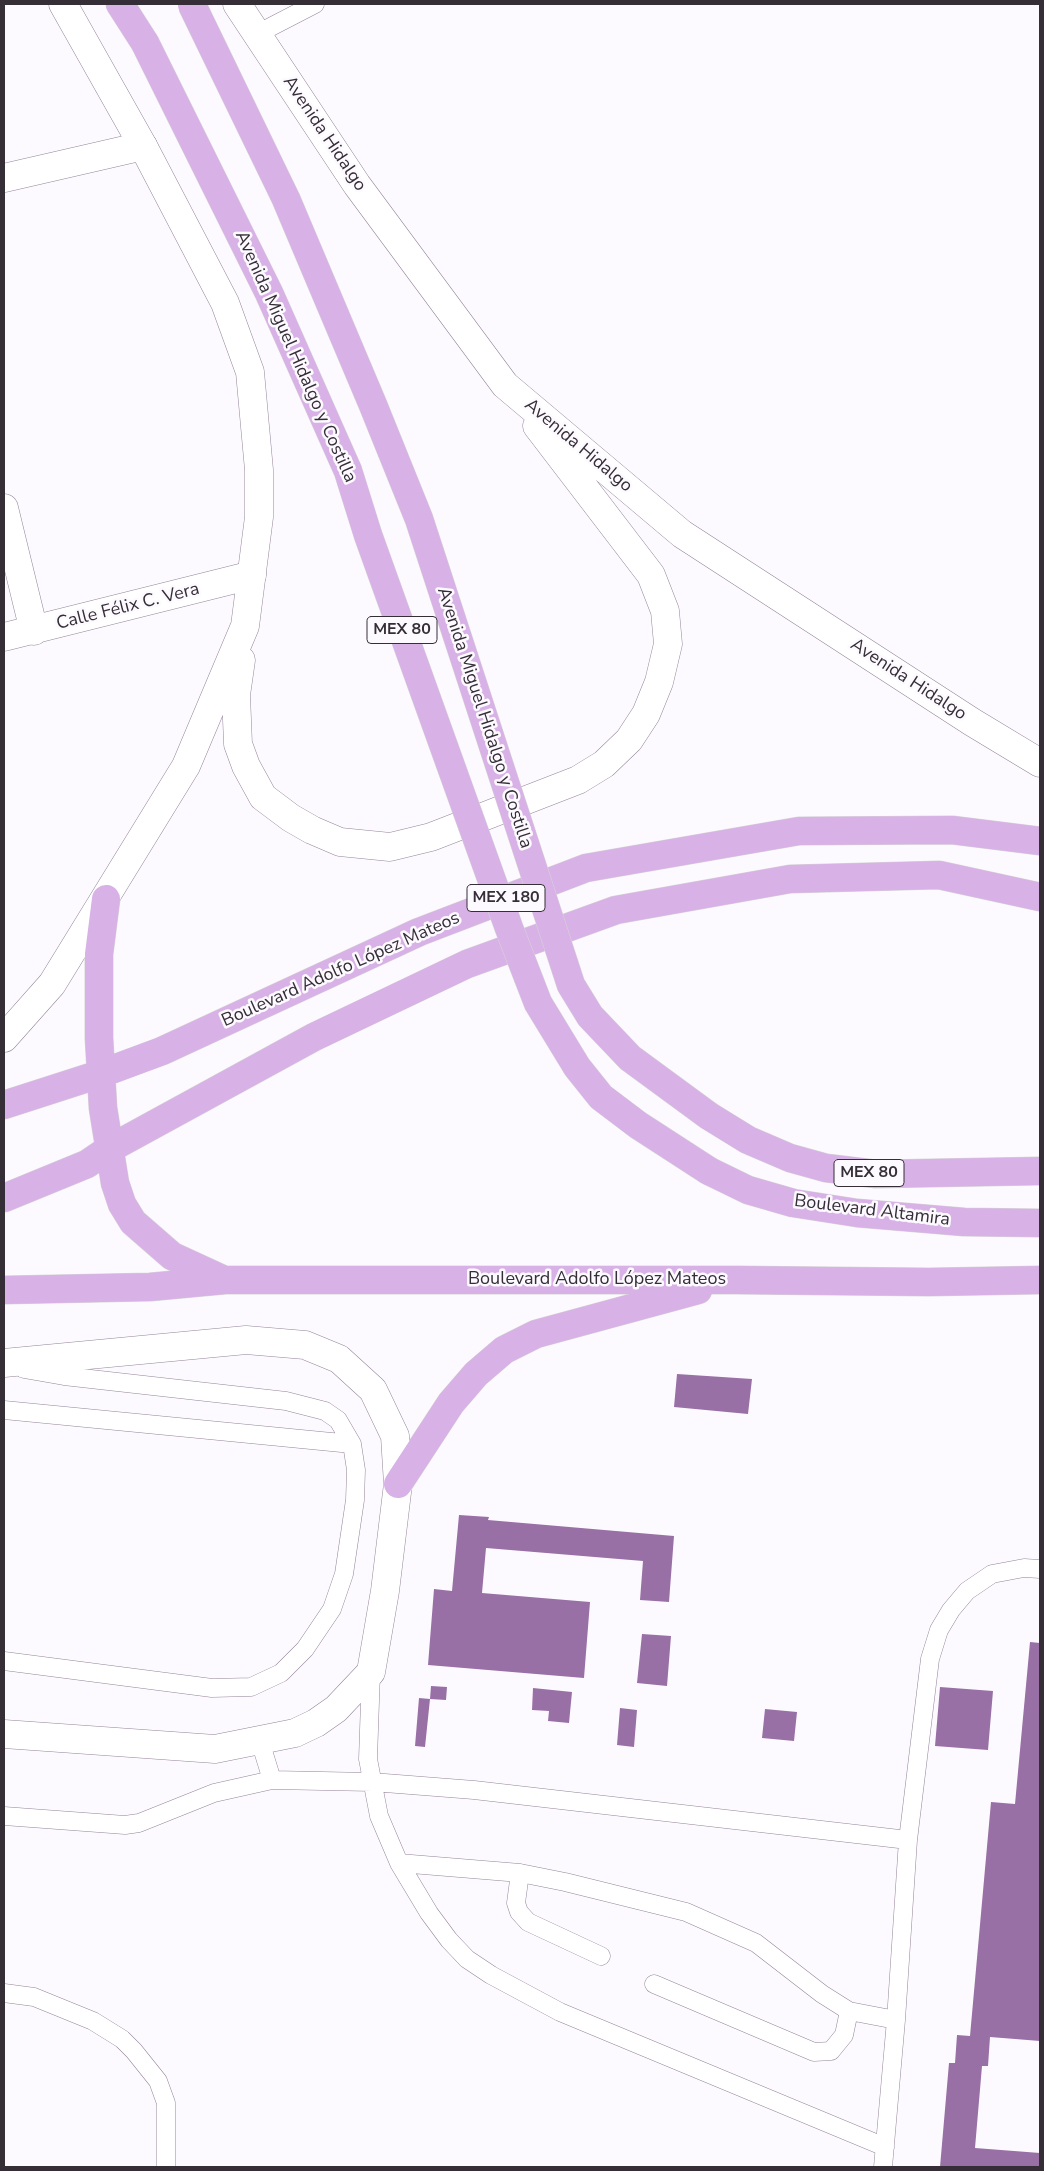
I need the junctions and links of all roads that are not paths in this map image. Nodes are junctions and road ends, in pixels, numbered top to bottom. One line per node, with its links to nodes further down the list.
1 (63, 4): 7 (street)
2 (120, 4): 24 (main road, Avenida Miguel Hidalgo y Costilla / MEX 80, bridge)
3 (192, 4): 22 (main road, Avenida Miguel Hidalgo y Costilla / MEX 80, bridge)
4 (237, 4): 6 (street, Avenida Hidalgo)
5 (315, 4): 6 (lane)
6 (257, 34): 9 (street, Avenida Hidalgo)
7 (143, 146): 8 (street); 11 (street)
8 (4, 178)
9 (505, 384): 12 (street); 15 (street, Avenida Hidalgo)
10 (4, 508): 13 (street)
11 (252, 575): 12 (street); 13 (street, Calle Félix C. Vera)
12 (245, 626): 18 (street)
13 (34, 631): 14 (street, Calle Félix C. Vera)
14 (4, 637)
15 (1040, 763)
16 (1040, 841): 20 (main road, Boulevard Adolfo López Mateos / MEX 180)
17 (1040, 897): 23 (main road)
18 (106, 899): 19 (street); 20 (main road)
19 (4, 1038)
20 (100, 1074): 21 (main road, Boulevard Adolfo López Mateos / MEX 180); 23 (main road)
21 (4, 1106)
22 (709, 1116): 25 (main road, Boulevard Altamira / MEX 80)
23 (109, 1150): 26 (main road); 28 (main road)
24 (709, 1171): 27 (main road, Boulevard Altamira / MEX 80)
25 (1040, 1171)
26 (4, 1198)
27 (1040, 1223)
28 (225, 1280): 29 (main road, Boulevard Adolfo López Mateos); 31 (main road, Boulevard Adolfo López Mateos)
29 (736, 1280): 30 (main road, Boulevard Adolfo López Mateos); 35 (main road)
30 (1040, 1280)
31 (4, 1290)
32 (4, 1364): 34 (lane); 35 (street)
33 (4, 1410): 34 (lane)
34 (352, 1444): 37 (lane)
35 (398, 1484): 38 (street)
36 (1040, 1569): 44 (lane)
37 (4, 1661)
38 (371, 1672): 40 (street); 42 (lane)
39 (4, 1734): 40 (street)
40 (260, 1741): 41 (lane)
41 (272, 1780): 42 (lane); 43 (lane)
42 (372, 1782): 44 (lane); 45 (lane)
43 (4, 1816)
44 (908, 1840): 51 (lane)
45 (399, 1863): 46 (lane); 52 (lane)
46 (520, 1873): 47 (lane); 50 (lane)
47 (601, 1956)
48 (654, 1984): 50 (lane)
49 (4, 1992): 53 (lane)
50 (849, 2011): 51 (lane)
51 (896, 2020): 52 (lane)
52 (886, 2147): 54 (lane)
53 (166, 2167)
54 (883, 2167)

